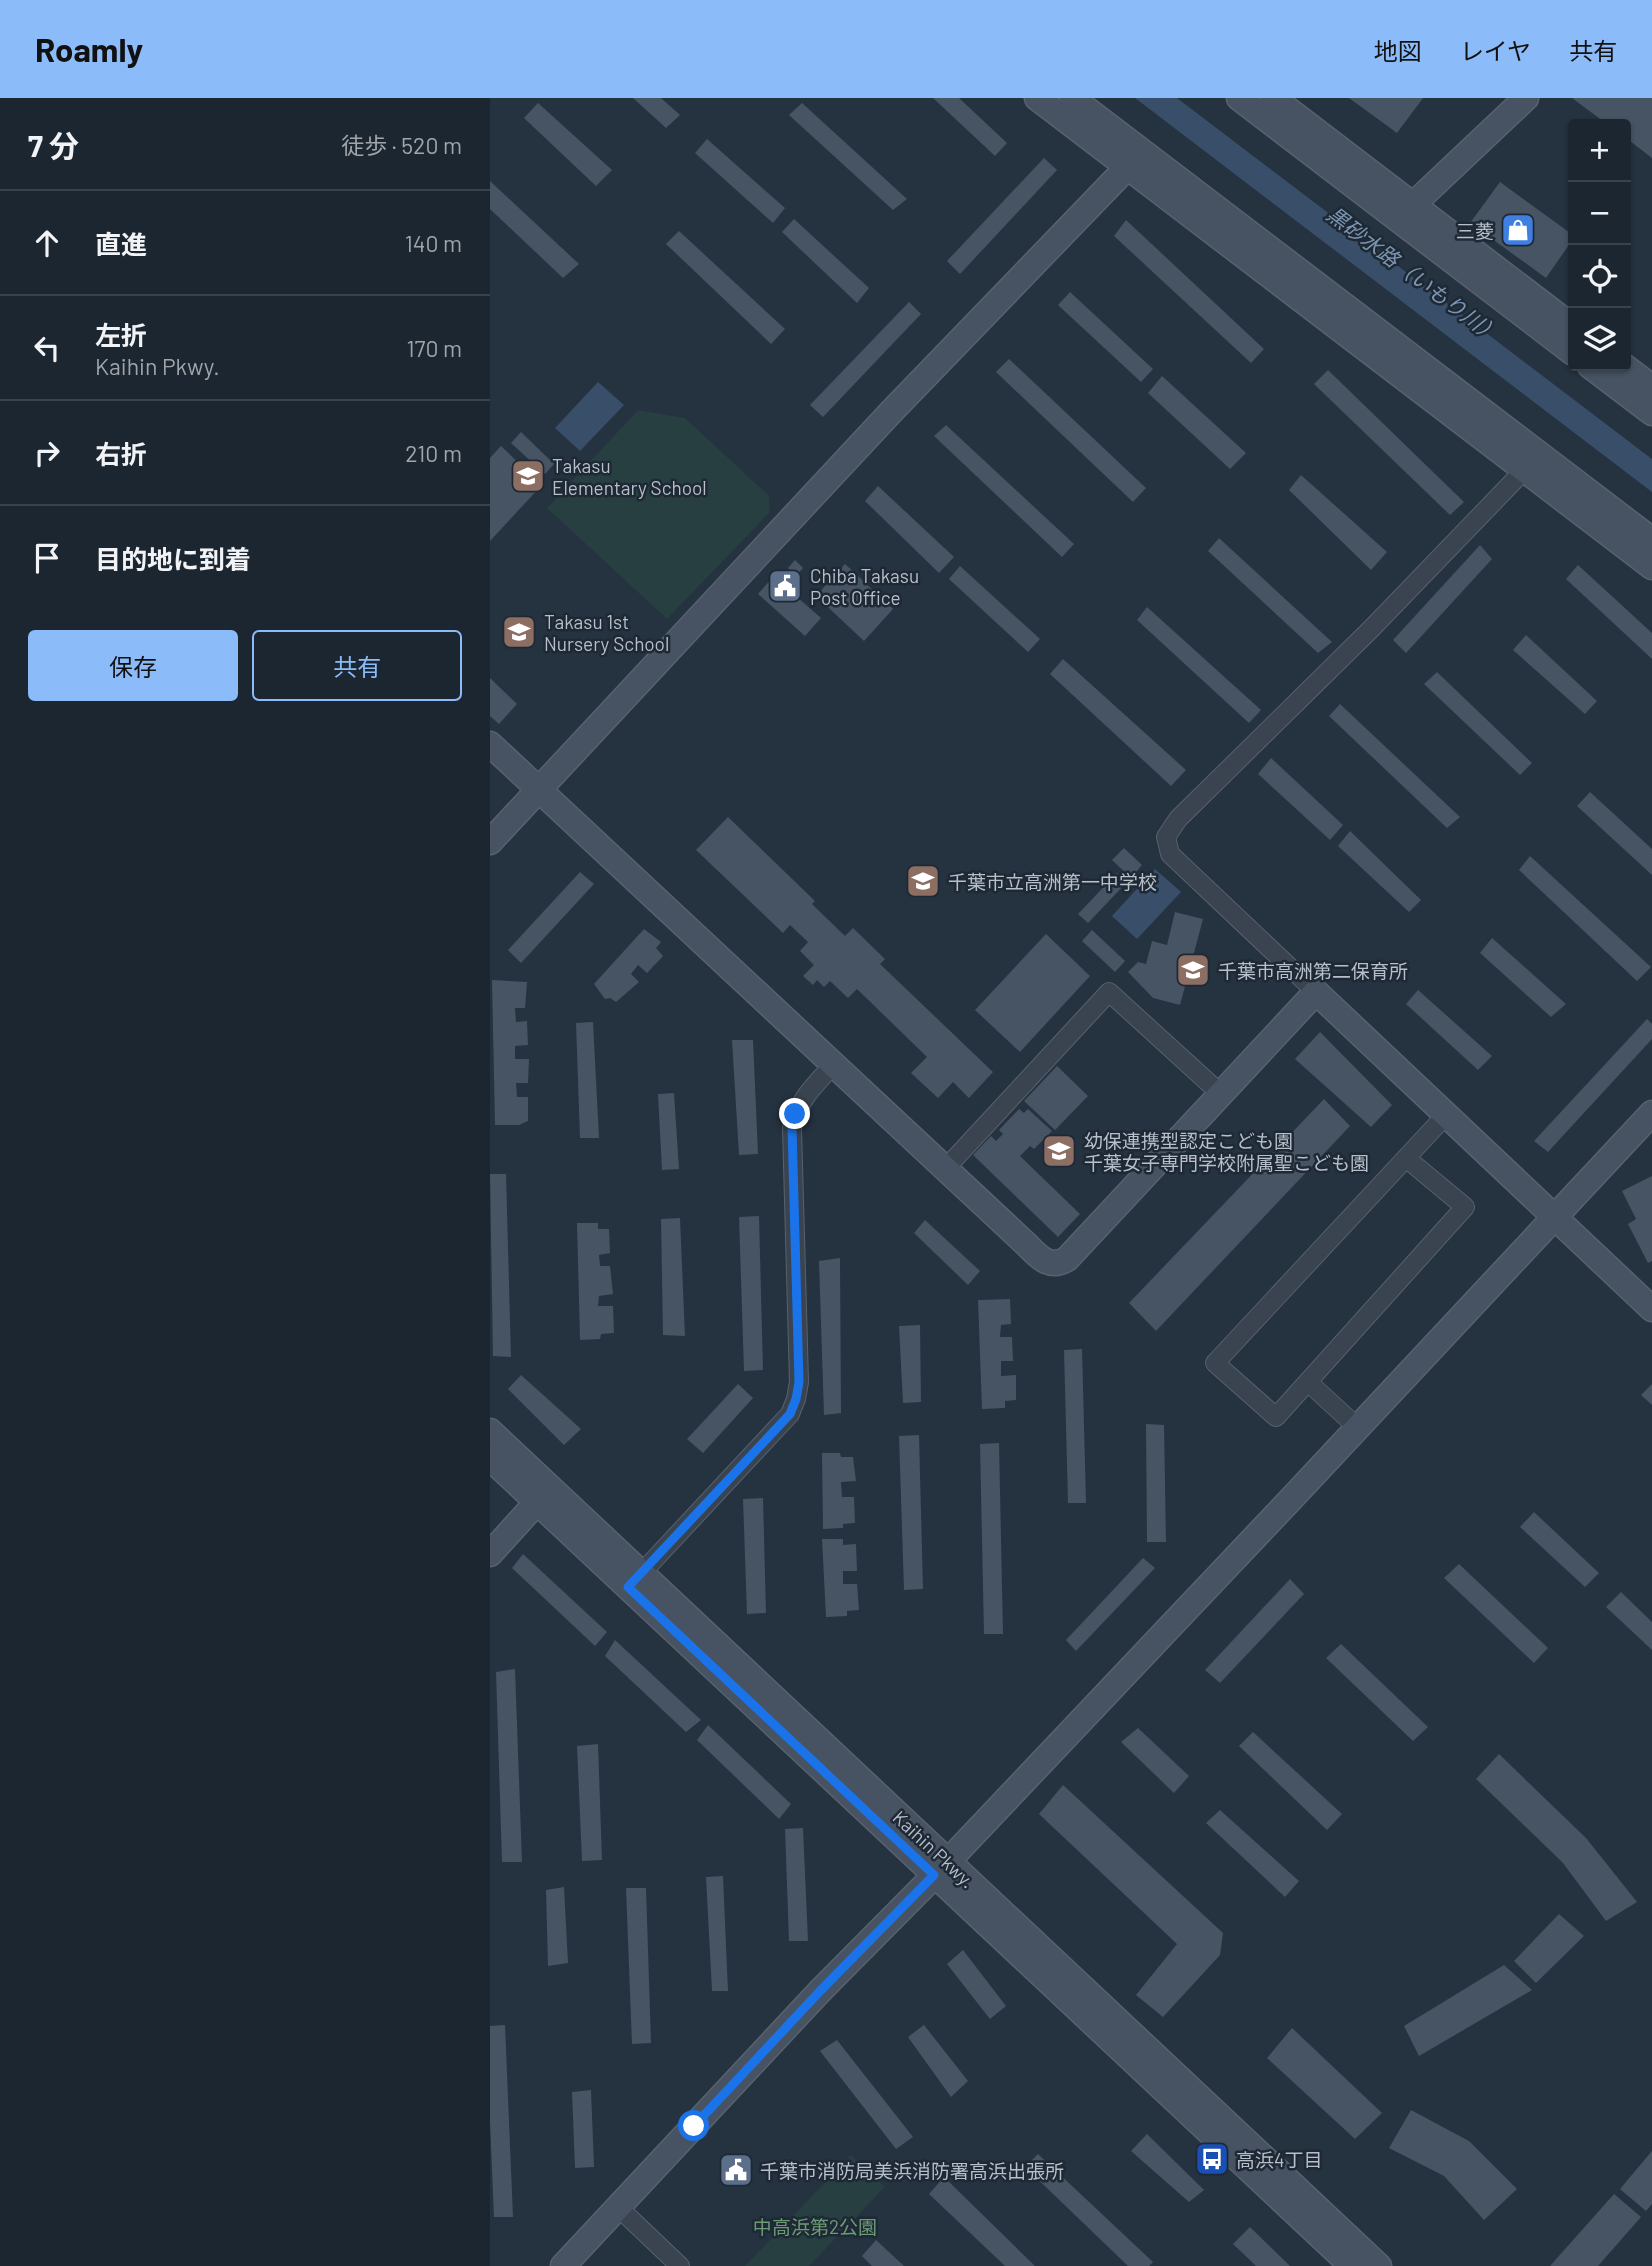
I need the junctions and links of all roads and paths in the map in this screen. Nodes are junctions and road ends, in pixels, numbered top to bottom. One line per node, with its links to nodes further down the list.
1 (1037, 98): 6 (street)
2 (1072, 98): 6 (street)
3 (1239, 98): 7 (street)
4 (1273, 98): 7 (street)
5 (1527, 98): 7 (street)
6 (1135, 159): 14 (street); 18 (street)
7 (1405, 212): 8 (street); 9 (street)
8 (1568, 324)
9 (1568, 349)
10 (1597, 371): 13 (street)
11 (1631, 371): 12 (street)
12 (1652, 387)
13 (1652, 413)
14 (1532, 462): 15 (street); 16 (street); 20 (street)
15 (1652, 540)
16 (1652, 567)
17 (490, 744): 18 (street)
18 (539, 790): 19 (street); 21 (street)
19 (490, 842)
20 (1316, 992): 22 (street); 24 (street)
21 (833, 1065): 26 (street); 35 (street)
22 (1221, 1094): 26 (street); 26 (street)
23 (1652, 1113): 27 (street)
24 (1446, 1115): 25 (street); 27 (street)
25 (1406, 1157): 29 (street); 29 (street)
26 (945, 1169)
27 (1555, 1217): 28 (street); 30 (street)
28 (1652, 1309)
29 (1308, 1381): 30 (street)
30 (1357, 1427): 36 (street)
31 (490, 1431): 33 (street, Kaihin Pkwy.)
32 (490, 1458): 33 (street, Kaihin Pkwy.)
33 (544, 1495): 34 (street); 35 (street, Kaihin Pkwy.)
34 (490, 1554)
35 (635, 1580): 36 (street, Kaihin Pkwy.)
36 (941, 1868): 37 (street); 40 (street, Kaihin Pkwy.); 41 (street, Kaihin Pkwy.)
37 (618, 2207): 38 (street); 39 (street)
38 (563, 2266)
39 (680, 2266)
40 (1352, 2266)
41 (1379, 2266)

